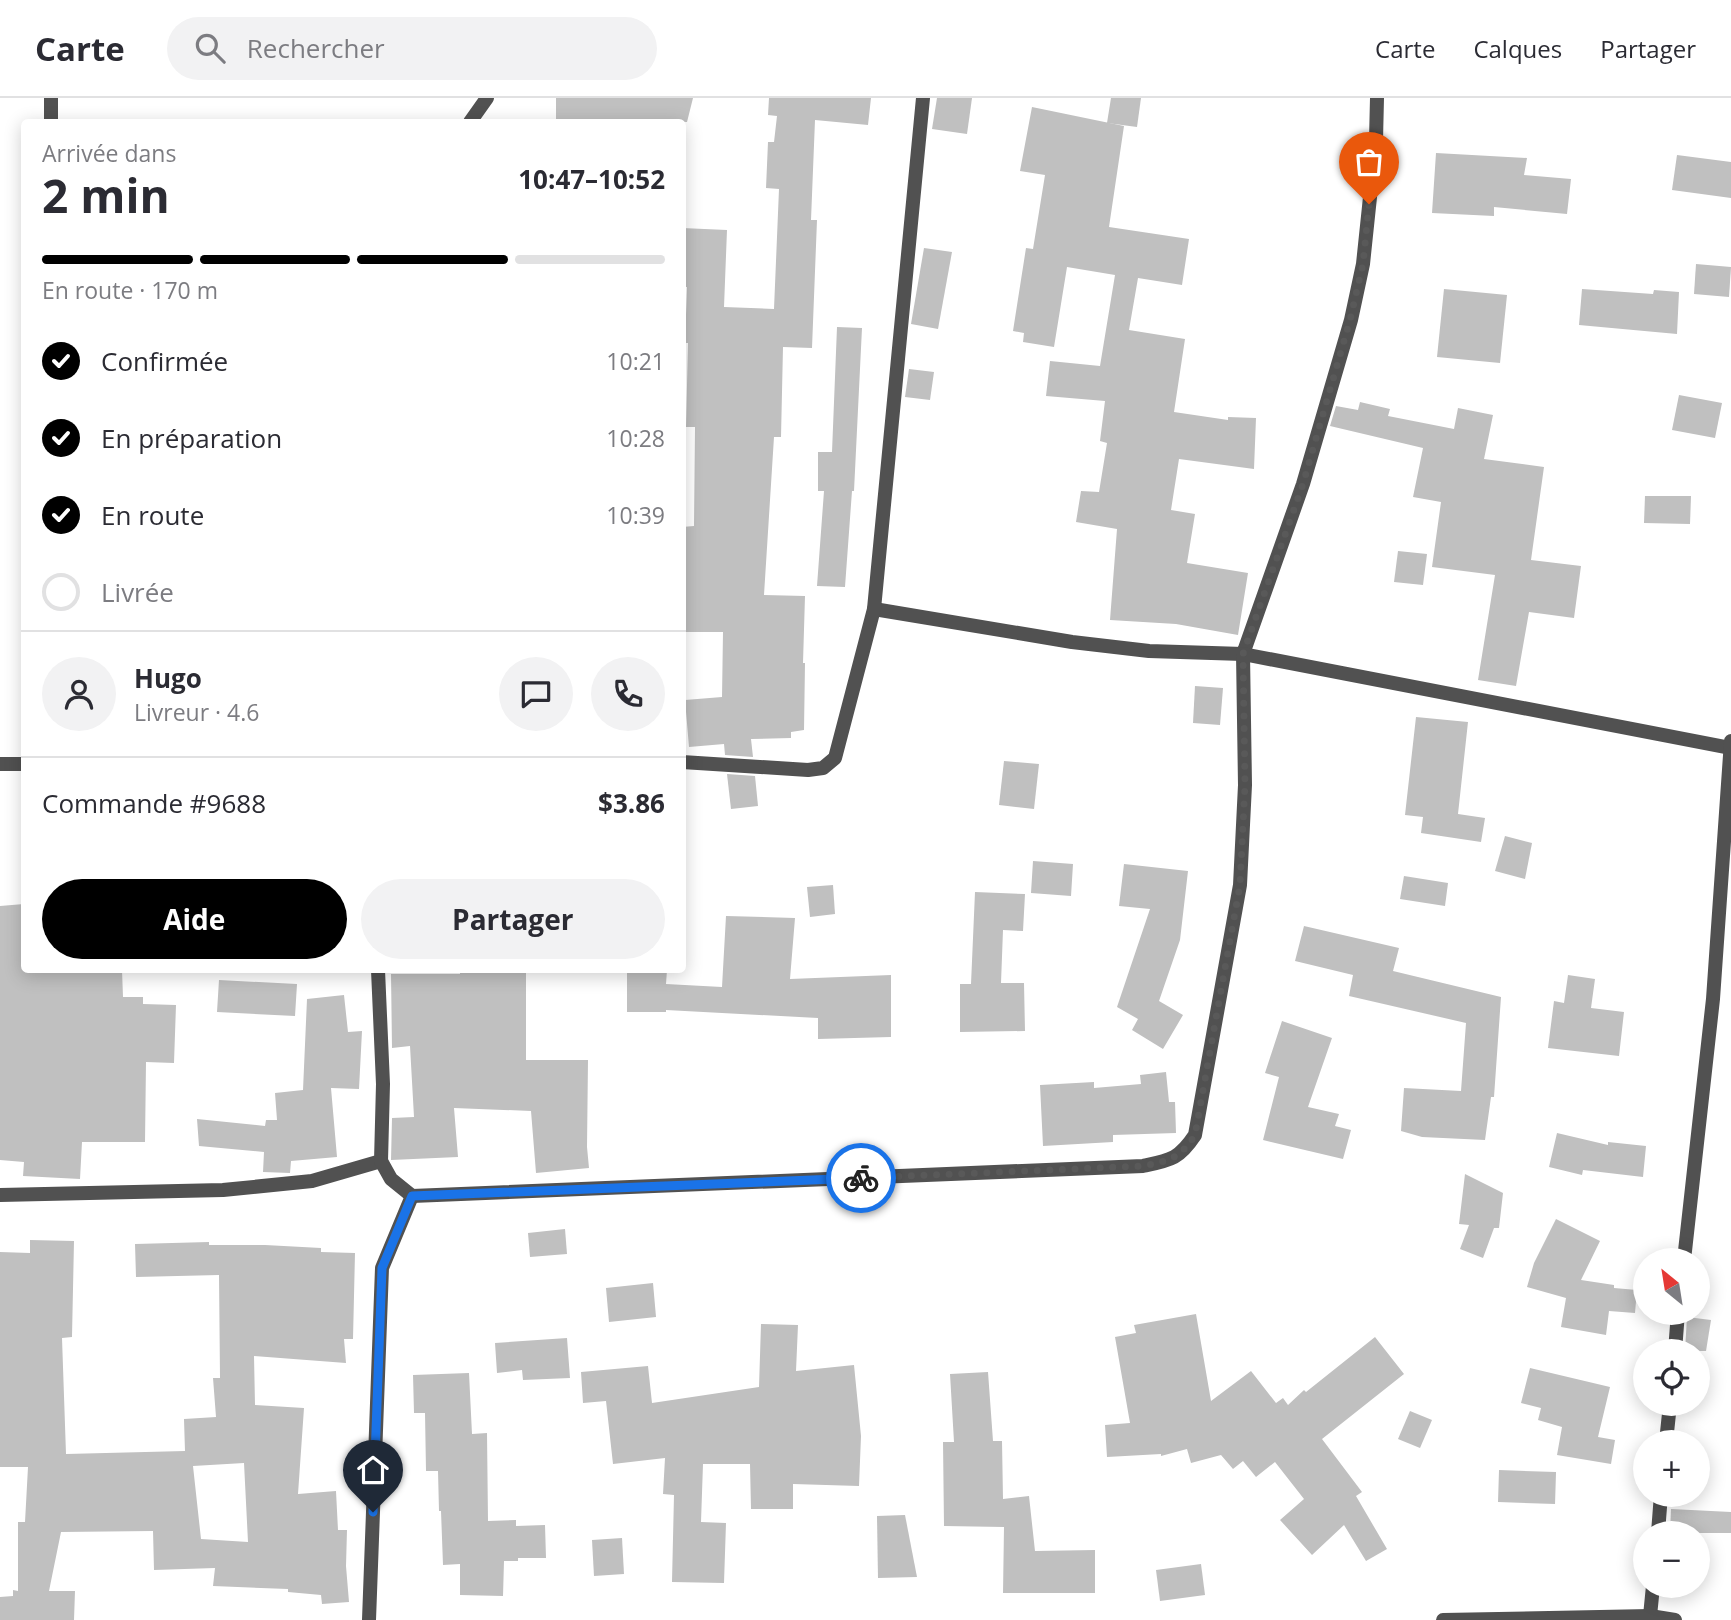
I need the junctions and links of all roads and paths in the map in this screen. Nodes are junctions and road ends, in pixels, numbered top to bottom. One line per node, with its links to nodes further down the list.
1 (51, 98): 5 (street)
2 (487, 98): 6 (street)
3 (923, 98): 7 (street)
4 (1377, 98): 8 (street)
5 (51, 119)
6 (472, 119)
7 (874, 609): 8 (street); 10 (street)
8 (1243, 654): 9 (street); 16 (street)
9 (1730, 744): 17 (street)
10 (686, 762)
11 (0, 764): 12 (street)
12 (21, 764)
13 (378, 973): 14 (street)
14 (381, 1161): 15 (street); 16 (street)
15 (0, 1195)
16 (412, 1196): 20 (street)
17 (1685, 1248)
18 (1652, 1598): 19 (street)
19 (1650, 1616): 21 (street); 22 (street)
20 (369, 1620)
21 (1443, 1620)
22 (1675, 1620)

